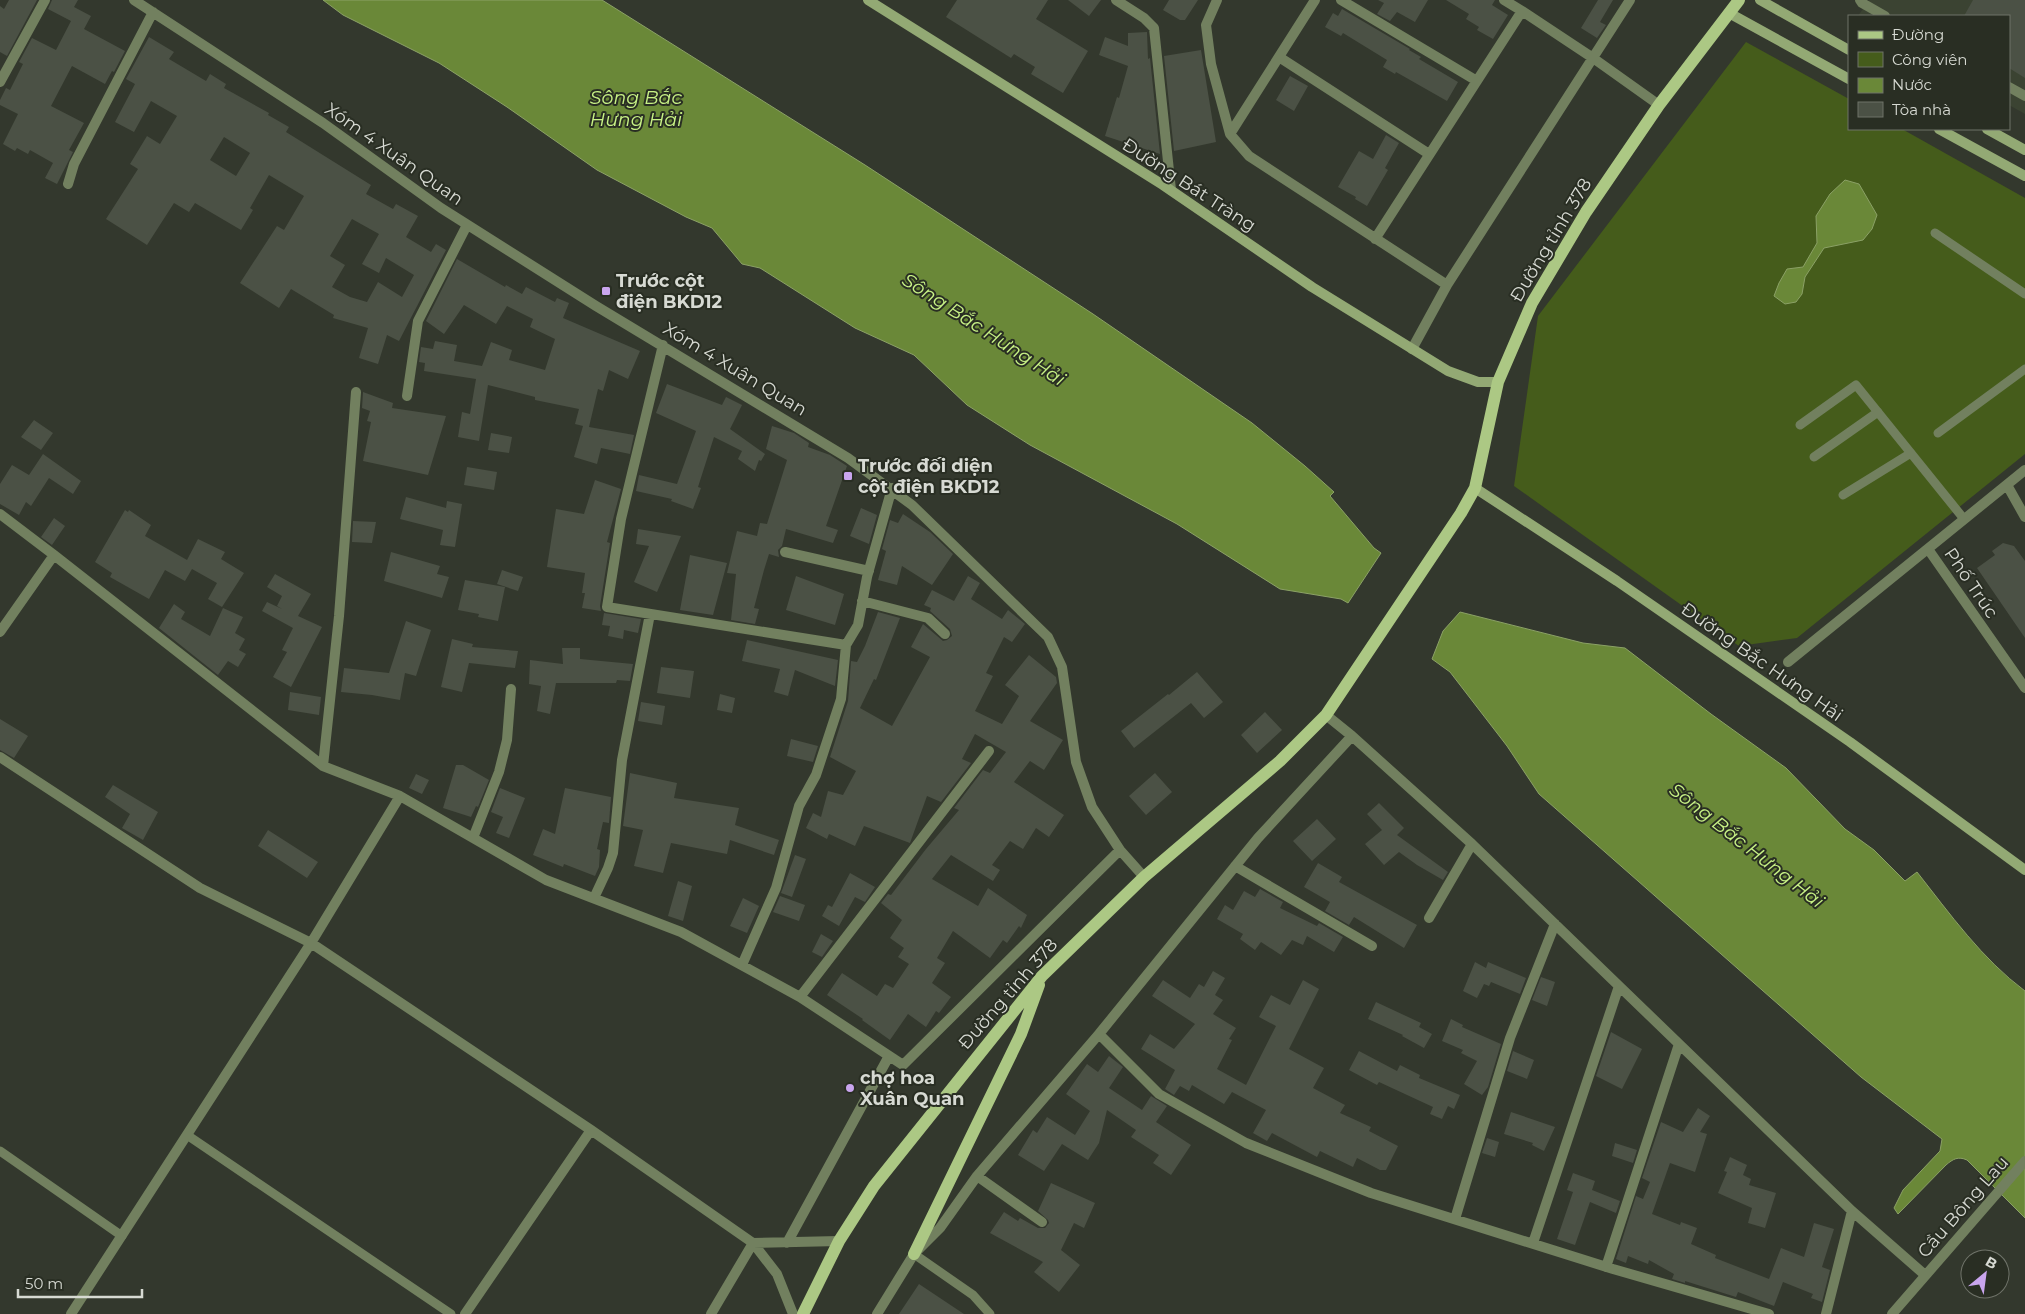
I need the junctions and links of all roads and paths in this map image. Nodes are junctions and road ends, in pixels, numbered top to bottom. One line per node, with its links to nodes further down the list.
1 (45, 0): 22 (street)
2 (134, 0): 14 (street, Xóm 4 Xuân Quan)
3 (868, 0): 33 (street, Đường Bát Tràng)
4 (1116, 0): 33 (street)
5 (1217, 0): 28 (street)
6 (1315, 0): 18 (street)
7 (1341, 0): 21 (street)
8 (1504, 0): 13 (street)
9 (1630, 0): 19 (street)
10 (1739, 0): 15 (main road, Đường tỉnh 378)
11 (1760, 0): 17 (street)
12 (1860, 0): 16 (street)
13 (1522, 11): 19 (street); 21 (street)
14 (153, 12): 32 (street); 34 (street, Xóm 4 Xuân Quan)
15 (1729, 13): 20 (street); 25 (main road, Đường tỉnh 378)
16 (1883, 15)
17 (1848, 49)
18 (1279, 57): 28 (street); 30 (street)
19 (1593, 58): 25 (street); 37 (street)
20 (1848, 78)
21 (1477, 81): 30 (street)
22 (0, 82)
23 (2010, 88): 24 (street)
24 (2025, 96)
25 (1659, 105): 42 (main road, Đường tỉnh 378)
26 (1941, 130): 31 (street)
27 (1989, 130): 29 (street)
28 (1230, 134): 36 (street)
29 (2025, 150)
30 (1429, 154): 36 (street)
31 (2025, 176)
32 (68, 184)
33 (1171, 190): 40 (street, Đường Bát Tràng)
34 (467, 224): 39 (street, Xóm 4 Xuân Quan); 44 (street)
35 (1935, 233): 38 (lane)
36 (1375, 239): 37 (street)
37 (1447, 285): 40 (street)
38 (2025, 294)
39 (662, 345): 52 (street, Xóm 4 Xuân Quan); 63 (street)
40 (1412, 349): 42 (street, Đường Bát Tràng)
41 (2025, 369): 47 (lane)
42 (1498, 382): 53 (main road, Đường tỉnh 378)
43 (356, 392): 74 (street)
44 (407, 396)
45 (1878, 412): 46 (lane); 48 (lane); 49 (lane)
46 (1800, 425)
47 (1938, 433)
48 (1911, 453): 54 (lane); 57 (lane)
49 (1814, 456)
50 (2025, 470): 51 (street, Phố Trúc)
51 (2007, 485): 56 (street); 57 (street, Phố Trúc)
52 (892, 488): 61 (street); 78 (street, Xóm 4 Xuân Quan)
53 (1475, 488): 70 (main road, Đường tỉnh 378); 80 (street, Đường Bắc Hưng Hải)
54 (1843, 495)
55 (0, 514): 60 (street)
56 (2025, 517)
57 (1964, 520): 58 (street, Phố Trúc)
58 (1928, 549): 67 (street); 68 (street, Phố Trúc)
59 (785, 552): 61 (street)
60 (54, 555): 64 (street); 74 (street)
61 (869, 572): 62 (street)
62 (862, 601): 65 (street); 66 (street)
63 (650, 614): 66 (street); 82 (street)
64 (0, 632)
65 (946, 634)
66 (846, 645): 87 (street)
67 (1788, 662)
68 (2025, 688)
69 (511, 689): 76 (street)
70 (1326, 715): 71 (street); 81 (main road, Đường tỉnh 378)
71 (1352, 736): 77 (street); 79 (street)
72 (989, 751): 90 (street)
73 (0, 757): 85 (street)
74 (323, 766): 75 (street)
75 (400, 796): 76 (street); 85 (street)
76 (473, 838): 82 (street)
77 (1472, 844): 83 (street); 84 (street)
78 (1120, 850): 81 (street, Xóm 4 Xuân Quan); 93 (street)
79 (1235, 866): 86 (street); 91 (street)
80 (2025, 870)
81 (1144, 876): 88 (main road, Đường tỉnh 378)
82 (594, 898): 87 (street)
83 (1430, 918)
84 (1555, 924): 89 (street); 100 (street)
85 (311, 943): 94 (street); 95 (street)
86 (1372, 946)
87 (742, 965): 90 (street)
88 (1042, 976): 103 (main road, Đường tỉnh 378); 107 (main road)
89 (1619, 986): 92 (street); 106 (street)
90 (800, 997): 93 (street)
91 (1099, 1034): 98 (street); 100 (street)
92 (1679, 1044): 99 (street); 108 (street)
93 (889, 1056): 105 (street)
94 (591, 1130): 104 (street); 113 (street)
95 (187, 1135): 102 (street); 112 (lane)
96 (0, 1151): 102 (lane)
97 (2025, 1161): 109 (street, Cầu Bông Lau)
98 (977, 1176): 101 (street); 107 (street)
99 (1852, 1211): 109 (street); 120 (street)
100 (1455, 1219): 106 (street)
101 (1042, 1222)
102 (122, 1236): 111 (street)
103 (839, 1241): 105 (street); 116 (main road, Đường tỉnh 378)
104 (753, 1243): 105 (street); 114 (street); 115 (street)
105 (787, 1243)
106 (1533, 1243): 108 (street)
107 (914, 1254): 117 (street); 118 (lane)
108 (1606, 1266): 119 (street)
109 (1924, 1275): 110 (street, Cầu Bông Lau)
110 (1894, 1313)
111 (71, 1314)
112 (451, 1314)
113 (465, 1314)
114 (711, 1314)
115 (793, 1314)
116 (803, 1314)
117 (877, 1314)
118 (990, 1314)
119 (1769, 1314)
120 (1826, 1314)

